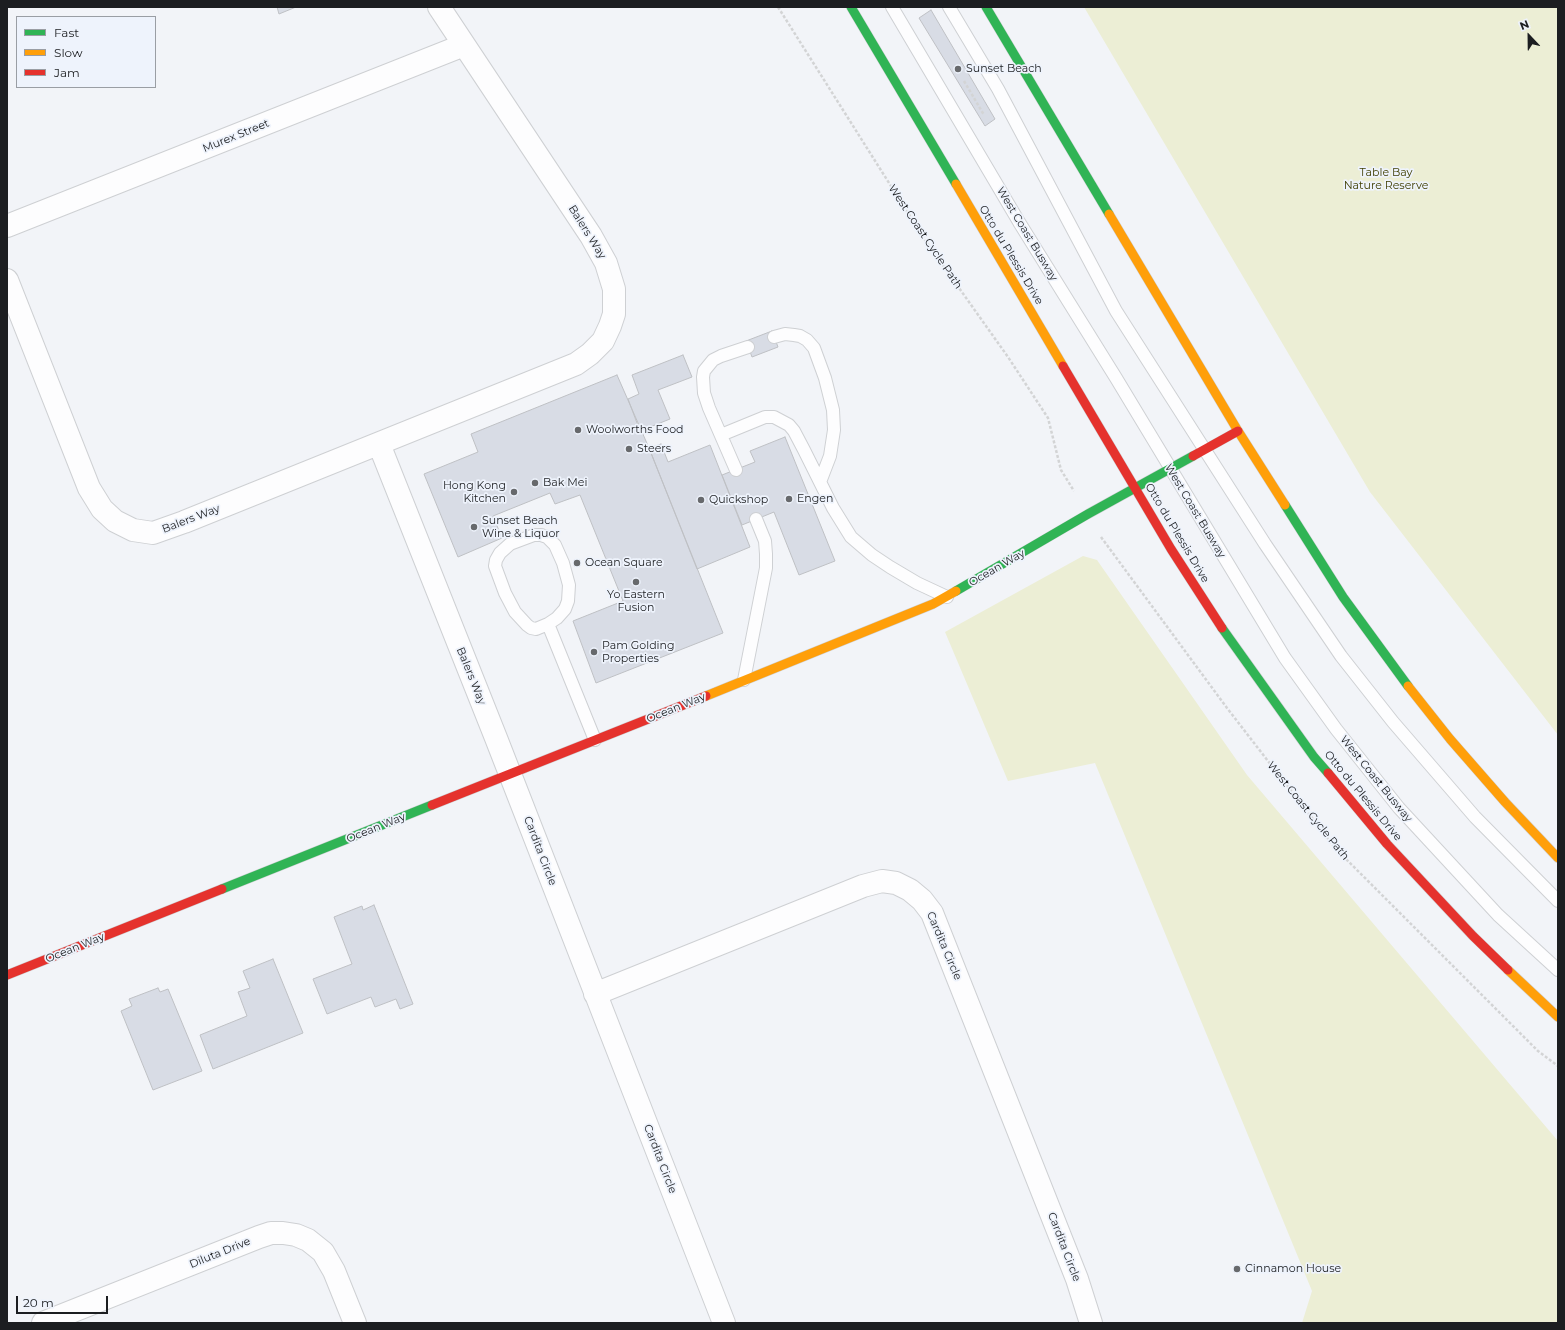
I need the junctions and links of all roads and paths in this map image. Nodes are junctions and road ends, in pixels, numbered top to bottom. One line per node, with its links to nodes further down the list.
1 (439, 7): 7 (street, Balers Way)
2 (778, 7): 18 (path, West Coast Cycle Path)
3 (851, 7): 20 (main road, Otto du Plessis Drive)
4 (892, 7): 16 (lane, West Coast Busway)
5 (949, 7): 15 (lane)
6 (986, 7): 12 (main road)
7 (464, 45): 8 (street, Murex Street); 14 (street, Balers Way)
8 (7, 226)
9 (7, 280): 14 (street, Balers Way)
10 (774, 337): 19 (lane)
11 (748, 347): 13 (lane)
12 (1238, 431): 15 (main road, Ocean Way); 28 (main road)
13 (721, 435): 17 (lane); 19 (lane)
14 (380, 444): 27 (street, Balers Way)
15 (1203, 450): 16 (main road, Ocean Way); 29 (lane)
16 (1170, 469): 20 (main road, Ocean Way); 30 (lane, West Coast Busway)
17 (736, 470)
18 (1061, 470)
19 (820, 482): 23 (lane)
20 (1136, 488): 23 (main road, Ocean Way); 33 (main road, Otto du Plessis Drive)
21 (756, 519): 25 (lane)
22 (1107, 545): 34 (path, West Coast Cycle Path)
23 (947, 597): 25 (main road, Ocean Way)
24 (548, 624): 24 (lane); 26 (lane)
25 (744, 680): 26 (main road, Ocean Way)
26 (595, 740): 27 (main road, Ocean Way)
27 (510, 774): 31 (main road, Ocean Way); 32 (street, Cardita Circle)
28 (1558, 858)
29 (1558, 902)
30 (1558, 970)
31 (7, 975)
32 (595, 994): 37 (street, Cardita Circle); 38 (street, Cardita Circle)
33 (1558, 1017)
34 (1558, 1066)
35 (43, 1323): 36 (street, Diluta Drive)
36 (355, 1323)
37 (724, 1323)
38 (1091, 1323)

